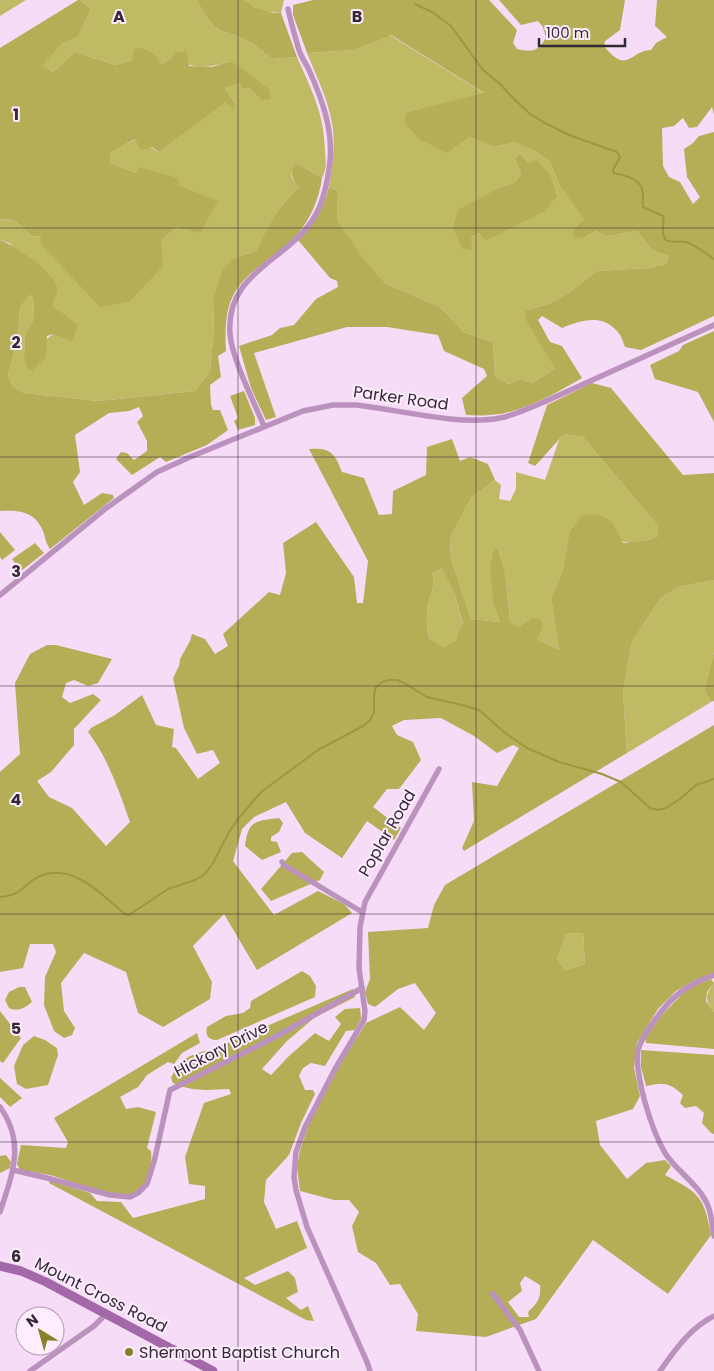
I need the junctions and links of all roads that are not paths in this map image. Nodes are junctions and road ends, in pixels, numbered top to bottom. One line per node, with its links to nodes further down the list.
1 (288, 10): 3 (street)
2 (714, 325): 3 (street, Parker Road)
3 (264, 426): 4 (street, Parker Road)
4 (0, 595)
5 (439, 769): 7 (street, Poplar Road)
6 (282, 862): 7 (street)
7 (362, 912): 9 (street, Poplar Road)
8 (714, 975): 13 (street)
9 (362, 988): 11 (street, Hickory Drive); 20 (street, Poplar Road)
10 (0, 1107): 11 (street)
11 (13, 1170): 12 (street)
12 (0, 1212)
13 (714, 1236)
14 (0, 1266): 16 (main road, Mount Cross Road)
15 (493, 1294): 21 (street)
16 (108, 1313): 18 (street); 19 (main road, Mount Cross Road)
17 (714, 1316): 22 (street)
18 (30, 1371)
19 (213, 1371)
20 (370, 1371)
21 (539, 1371)
22 (660, 1371)

